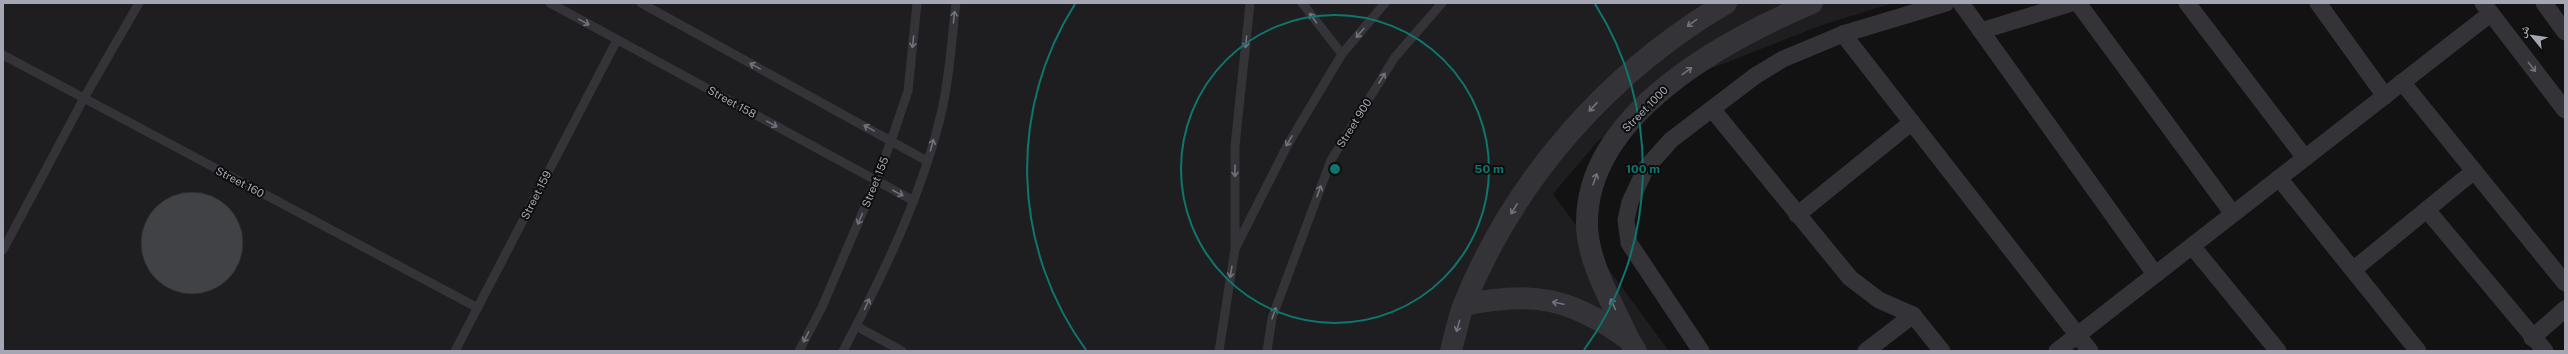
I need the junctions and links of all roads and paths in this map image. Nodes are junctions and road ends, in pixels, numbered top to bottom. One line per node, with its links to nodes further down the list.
1 (139, 3): 28 (lane)
2 (550, 3): 23 (lane, Street 158, one-way to 23)
3 (641, 3): 32 (lane, one-way to 3)
4 (917, 3): 32 (lane, Street 155, one-way to 32)
5 (956, 3): 34 (lane, one-way to 5)
6 (1250, 3): 43 (lane, one-way to 43)
7 (1302, 3): 24 (lane, one-way to 7)
8 (1385, 3): 24 (lane, one-way to 24)
9 (1442, 3): 61 (lane, Street 900, one-way to 9)
10 (1726, 3): 48 (street, one-way to 48)
11 (1812, 3): 55 (street, Street 1000, one-way to 11)
12 (1946, 3): 22 (street)
13 (1961, 3): 20 (street)
14 (2072, 3): 20 (street)
15 (2078, 3): 40 (street)
16 (2187, 3): 33 (street)
17 (2318, 3): 27 (street)
18 (2544, 3): 21 (street)
19 (2486, 9): 26 (street); 30 (street, one-way to 30)
20 (1981, 31): 46 (street)
21 (2565, 32)
22 (1843, 34): 29 (street); 31 (street)
23 (617, 40): 37 (lane, Street 158, one-way to 37); 49 (lane, Street 159)
24 (1342, 54): 43 (lane, one-way to 43)
25 (3, 55): 28 (lane, Street 160)
26 (2402, 82): 27 (street); 35 (street)
27 (2385, 96): 33 (street)
28 (84, 98): 44 (lane); 49 (lane, Street 160)
29 (1712, 109): 41 (street); 63 (street)
30 (2565, 110)
31 (1912, 122): 41 (street); 53 (street)
32 (891, 140): 34 (lane); 37 (lane, Street 155)
33 (2305, 158): 36 (street)
34 (927, 160): 38 (lane)
35 (2474, 171): 39 (street); 47 (street)
36 (2279, 178): 40 (street); 45 (street)
37 (876, 182): 38 (lane, Street 158, one-way to 38); 57 (lane, Street 155, one-way to 57)
38 (914, 202): 52 (lane, one-way to 38)
39 (2427, 210): 45 (street); 54 (street)
40 (2233, 214): 42 (street)
41 (1797, 215): 51 (street)
42 (2192, 246): 46 (street); 68 (street)
43 (1234, 249): 60 (lane, one-way to 60)
44 (3, 250)
45 (2353, 270): 69 (street)
46 (2155, 274): 53 (street)
47 (2565, 283)
48 (1464, 305): 55 (street, one-way to 48); 62 (street, one-way to 62)
49 (478, 308): 56 (lane, Street 159)
50 (2565, 309): 54 (street)
51 (1912, 315): 64 (street); 65 (street)
52 (856, 326): 58 (lane); 59 (lane)
53 (2078, 334): 66 (street); 67 (street)
54 (2532, 338): 70 (street)
55 (1632, 346)
56 (456, 351)
57 (799, 351)
58 (843, 351)
59 (902, 351)
60 (1219, 351)
61 (1267, 351)
62 (1451, 351)
63 (1701, 351)
64 (1866, 351)
65 (1942, 351)
66 (2057, 351)
67 (2090, 351)
68 (2278, 351)
69 (2418, 351)
70 (2545, 351)

